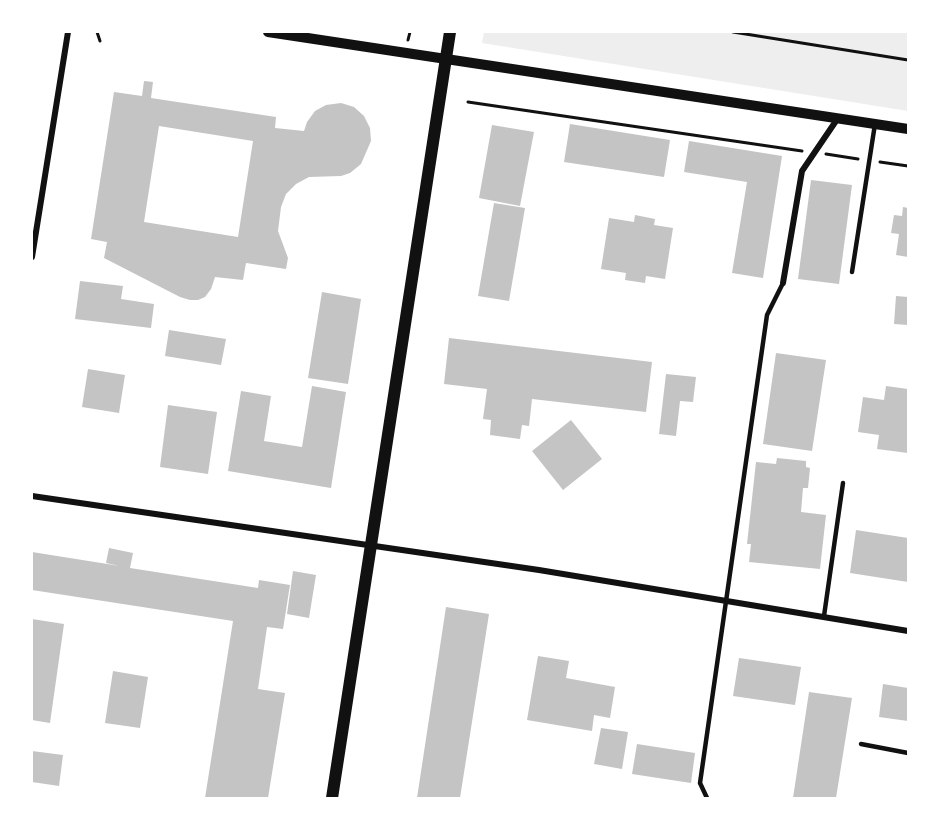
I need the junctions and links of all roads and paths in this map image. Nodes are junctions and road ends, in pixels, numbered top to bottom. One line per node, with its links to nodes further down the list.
1 (68, 32): 16 (street)
2 (97, 32): 6 (path)
3 (268, 32): 7 (street)
4 (450, 32): 7 (main road)
5 (734, 32): 8 (path)
6 (100, 41)
7 (446, 60): 10 (street); 21 (main road)
8 (909, 60)
9 (468, 102): 13 (path)
10 (838, 118): 11 (street); 13 (street)
11 (875, 124): 12 (street); 14 (lane)
12 (909, 129)
13 (814, 153): 14 (path); 18 (street)
14 (869, 161): 15 (path); 17 (lane)
15 (909, 166)
16 (32, 257)
17 (852, 272)
18 (783, 283): 22 (lane)
19 (843, 483): 23 (lane)
20 (32, 496): 21 (street)
21 (371, 546): 22 (street); 27 (main road)
22 (725, 600): 23 (street); 28 (lane)
23 (824, 616): 24 (street)
24 (909, 631)
25 (861, 744): 26 (lane)
26 (909, 753)
27 (332, 798)
28 (707, 798)

